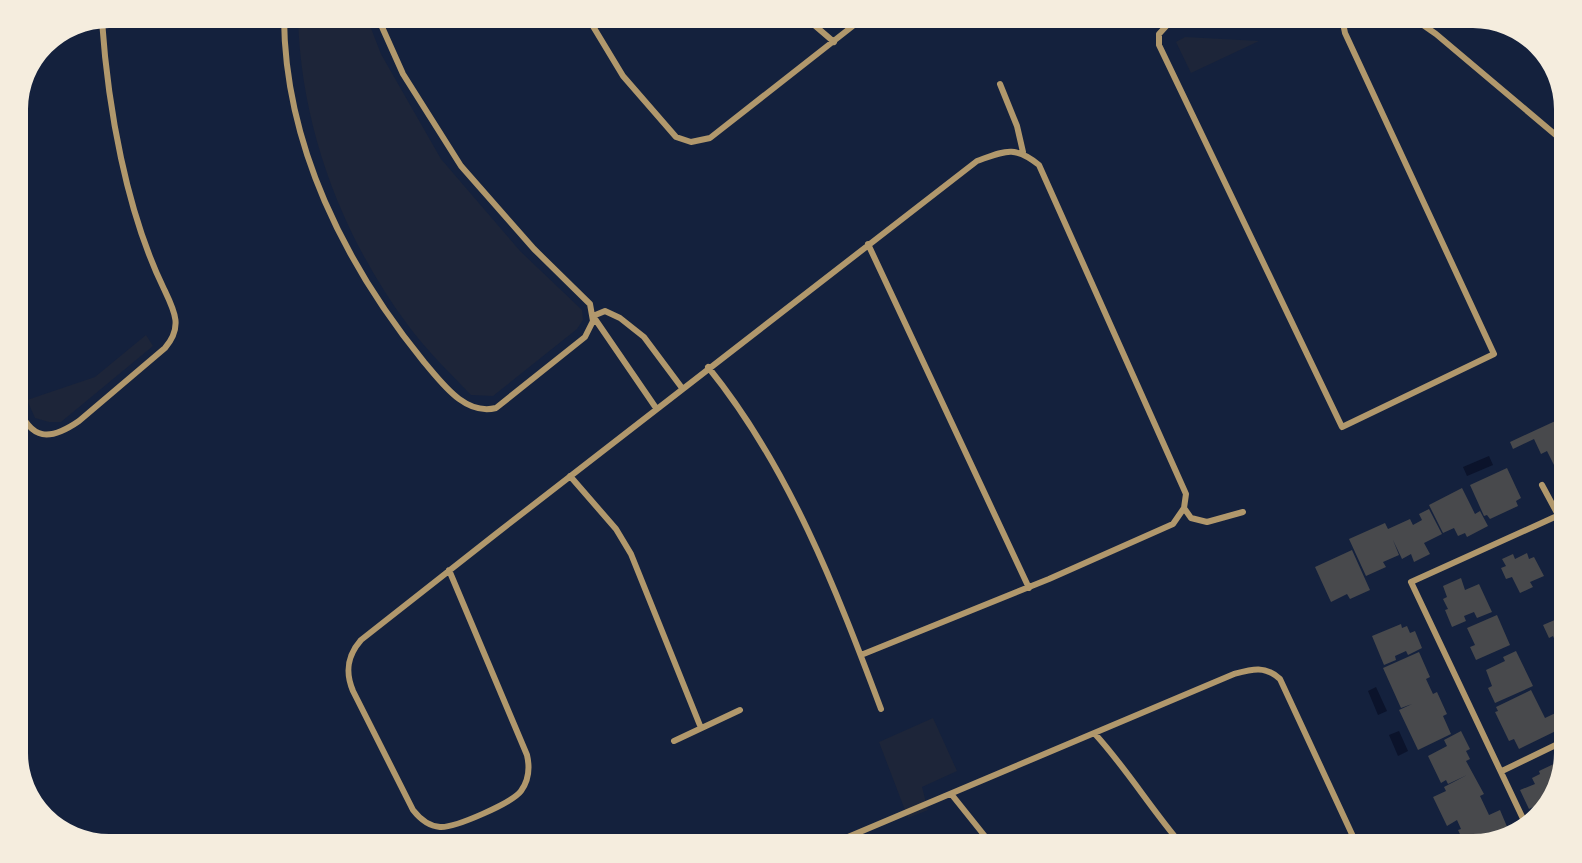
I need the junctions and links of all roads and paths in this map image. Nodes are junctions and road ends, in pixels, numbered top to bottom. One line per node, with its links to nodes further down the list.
1 (103, 29): 19 (street)
2 (285, 29): 15 (street)
3 (383, 29): 15 (street)
4 (595, 29): 10 (street)
5 (819, 29): 10 (street)
6 (850, 29): 10 (street)
7 (1162, 29): 8 (street)
8 (1344, 29)
9 (1430, 29): 12 (street)
10 (834, 42)
11 (1000, 84): 13 (street)
12 (1553, 133)
13 (1023, 152): 14 (street); 22 (street)
14 (868, 244): 16 (street); 27 (street)
15 (593, 316): 17 (street); 18 (street)
16 (708, 368): 17 (street); 28 (street)
17 (682, 387): 18 (street)
18 (656, 408): 20 (street)
19 (29, 428)
20 (570, 476): 26 (street); 31 (street)
21 (1542, 485): 23 (street)
22 (1184, 508): 24 (street); 27 (street)
23 (1554, 509)
24 (1243, 512)
25 (1554, 518): 35 (street)
26 (449, 570): 26 (street)
27 (1029, 588): 28 (street)
28 (861, 655): 29 (street)
29 (880, 709)
30 (740, 710): 31 (street)
31 (702, 728): 33 (street)
32 (1095, 734): 36 (street); 40 (street); 41 (street)
33 (674, 741)
34 (1554, 746): 35 (street)
35 (1502, 771): 37 (street)
36 (952, 795): 38 (street); 39 (street)
37 (1522, 817)
38 (856, 834)
39 (983, 834)
40 (1172, 834)
41 (1352, 834)

